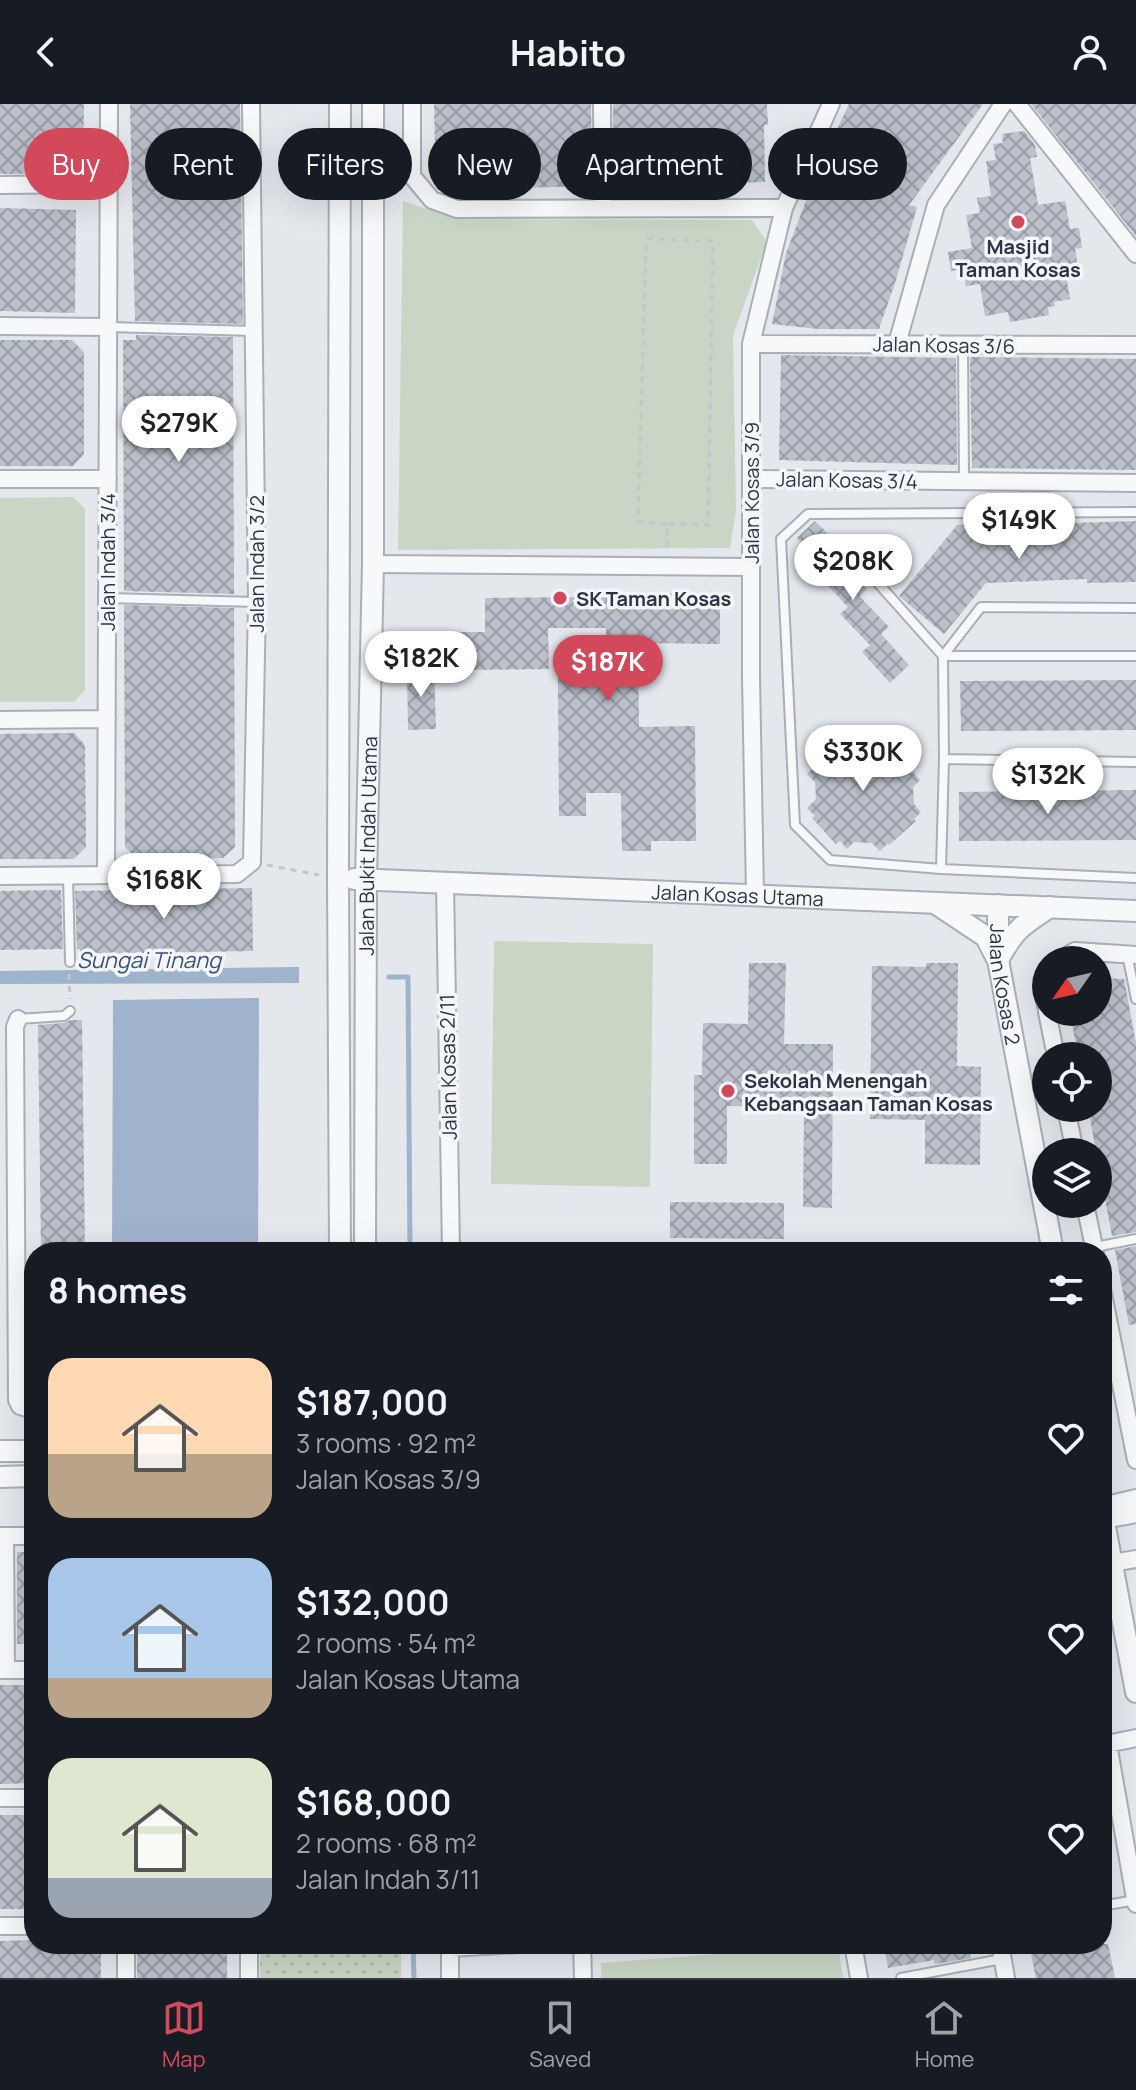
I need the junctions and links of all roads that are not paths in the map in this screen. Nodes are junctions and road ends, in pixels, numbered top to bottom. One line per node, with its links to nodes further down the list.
1 (109, 104): 10 (street, Jalan Indah 3/4)
2 (251, 104): 19 (street, Jalan Indah 3/2)
3 (340, 104): 46 (street, Jalan Bukit Indah Utama)
4 (373, 104): 31 (street, Jalan Bukit Indah Utama)
5 (412, 104): 14 (street)
6 (602, 104): 14 (street)
7 (831, 104): 15 (street, Jalan Kosas 3/9)
8 (1003, 104): 21 (street)
9 (1017, 104): 16 (street)
10 (109, 128)
11 (0, 185): 12 (street)
12 (24, 185)
13 (108, 200): 18 (street, Jalan Indah 3/4)
14 (603, 208): 15 (street)
15 (784, 208): 20 (street, Jalan Kosas 3/9)
16 (1136, 254)
17 (0, 326): 18 (street)
18 (108, 327): 19 (lane); 25 (street, Jalan Indah 3/4)
19 (254, 331): 34 (street, Jalan Indah 3/2)
20 (751, 344): 21 (street, Jalan Kosas 3/6); 26 (street, Jalan Kosas 3/9)
21 (897, 344): 23 (street, Jalan Kosas 3/6)
22 (1136, 345): 23 (street, Jalan Kosas 3/6)
23 (963, 346): 27 (lane)
24 (0, 479): 25 (street)
25 (108, 479): 33 (street, Jalan Indah 3/4)
26 (751, 479): 27 (street, Jalan Kosas 3/4); 32 (street, Jalan Kosas 3/9)
27 (964, 481): 28 (street, Jalan Kosas 3/4)
28 (1136, 483)
29 (1136, 512): 42 (lane)
30 (850, 551): 36 (lane)
31 (373, 564): 32 (street); 48 (street, Jalan Bukit Indah Utama)
32 (750, 567): 50 (street, Jalan Kosas 3/9)
33 (107, 598): 34 (lane); 38 (street, Jalan Indah 3/4)
34 (257, 602): 44 (street, Jalan Indah 3/2)
35 (1136, 608): 36 (lane)
36 (943, 656): 37 (lane); 40 (lane)
37 (1136, 656)
38 (107, 719): 39 (street); 44 (street, Jalan Indah 3/4)
39 (0, 720)
40 (944, 759): 41 (lane); 42 (lane)
41 (1136, 762)
42 (941, 869): 47 (lane)
43 (68, 875): 44 (street); 45 (street); 58 (lane)
44 (106, 875)
45 (0, 876)
46 (338, 878): 48 (street, Jalan Kosas Utama); 66 (street, Jalan Bukit Indah Utama)
47 (1136, 878)
48 (366, 879): 49 (street, Jalan Kosas Utama); 67 (street, Jalan Bukit Indah Utama)
49 (445, 882): 50 (street, Jalan Kosas Utama); 68 (street, Jalan Kosas 2/11)
50 (755, 895): 51 (street, Jalan Kosas Utama)
51 (935, 903): 52 (street, Jalan Kosas Utama); 57 (street)
52 (998, 905): 53 (street, Jalan Kosas Utama); 57 (street, Jalan Kosas 2)
53 (1050, 907): 54 (street, Jalan Kosas Utama); 57 (street)
54 (1136, 911)
55 (1132, 954): 56 (street); 59 (lane)
56 (1112, 955)
57 (998, 960): 69 (street, Jalan Kosas 2)
58 (69, 965)
59 (1136, 999)
60 (70, 1011): 61 (lane)
61 (18, 1019): 62 (street)
62 (8, 1068): 63 (street)
63 (8, 1198): 72 (street)
64 (1088, 1218): 70 (street)
65 (1136, 1239): 71 (lane)
66 (340, 1242)
67 (365, 1242)
68 (451, 1242)
69 (1051, 1242)
70 (1092, 1242)
71 (1112, 1245)
72 (24, 1310)
73 (1112, 1339): 78 (street)
74 (24, 1341): 75 (street)
75 (24, 1407)
76 (0, 1451): 77 (street)
77 (24, 1451)
78 (1136, 1460)
79 (24, 1476): 80 (street)
80 (0, 1477)
81 (1136, 1498): 82 (street)
82 (1112, 1508)
83 (1112, 1513): 84 (street)
84 (1136, 1514)
85 (2, 1536): 86 (street); 89 (street)
86 (24, 1536)
87 (1136, 1559): 88 (street)
88 (1112, 1563): 91 (street)
89 (3, 1670): 90 (street)
90 (24, 1670)
91 (1136, 1692)
92 (1136, 1738): 93 (street)
93 (1112, 1743)
94 (1112, 1780): 97 (street)
95 (0, 1798): 96 (street)
96 (24, 1798)
97 (1136, 1902): 98 (lane)
98 (1112, 1905)
99 (0, 1926): 100 (street)
100 (24, 1926)
101 (126, 1954): 108 (street)
102 (249, 1954): 109 (street)
103 (450, 1954): 110 (street)
104 (582, 1954): 111 (street)
105 (855, 1954): 112 (street)
106 (993, 1954): 113 (lane)
107 (1001, 1954): 114 (street)
108 (126, 1978)
109 (249, 1978)
110 (450, 1978)
111 (583, 1978)
112 (859, 1978)
113 (901, 1978)
114 (1006, 1978)

